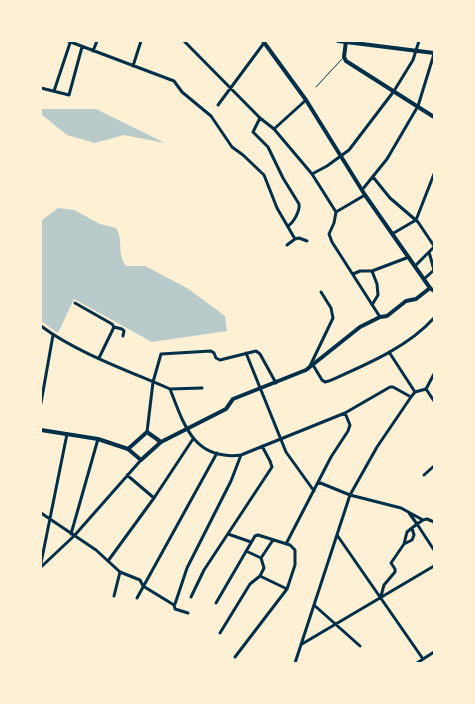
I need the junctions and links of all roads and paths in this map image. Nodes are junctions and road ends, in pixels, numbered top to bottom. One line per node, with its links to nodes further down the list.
1 (97, 41): 11 (street)
2 (141, 41): 14 (street)
3 (184, 41): 15 (street)
4 (338, 41): 8 (street)
5 (419, 41): 10 (street)
6 (69, 42): 9 (street); 19 (street)
7 (263, 42): 15 (street); 20 (street)
8 (346, 42): 10 (street); 13 (street)
9 (82, 47): 11 (street); 19 (street)
10 (417, 50): 12 (street); 18 (street)
11 (93, 51): 14 (street)
12 (434, 54): 22 (street)
13 (344, 57): 16 (lane); 18 (street)
14 (133, 66): 33 (street)
15 (231, 87): 21 (street); 23 (street)
16 (316, 87)
17 (41, 88): 19 (street)
18 (394, 91): 22 (street); 26 (street)
19 (54, 92)
20 (306, 100): 25 (street); 26 (street)
21 (218, 104)
22 (418, 106): 24 (street); 29 (street)
23 (260, 118): 25 (street); 33 (street)
24 (434, 118)
25 (274, 129): 27 (street)
26 (342, 156): 27 (street); 30 (street)
27 (312, 174): 31 (street)
28 (434, 174): 32 (street)
29 (373, 177): 30 (street); 32 (street)
30 (364, 192): 31 (street); 34 (street)
31 (336, 212): 43 (street)
32 (416, 220): 34 (street); 38 (street)
33 (288, 226): 35 (street)
34 (392, 234): 40 (street)
35 (295, 239): 36 (street); 37 (street)
36 (307, 241)
37 (287, 245)
38 (434, 247): 39 (street)
39 (429, 252): 41 (street); 44 (street)
40 (409, 257): 41 (street); 42 (street)
41 (415, 266): 44 (street)
42 (372, 271): 43 (street); 48 (street)
43 (353, 274): 48 (street)
44 (424, 279): 45 (street)
45 (432, 289): 49 (street)
46 (321, 292): 58 (street)
47 (75, 303): 52 (street)
48 (371, 305): 49 (street)
49 (380, 317): 58 (street)
50 (434, 318): 55 (street)
51 (41, 326): 53 (street)
52 (114, 327): 54 (street); 57 (street)
53 (53, 335): 57 (street); 69 (street)
54 (123, 336)
55 (389, 352): 58 (street); 66 (street)
56 (246, 353): 60 (street); 61 (street); 64 (street)
57 (99, 358): 60 (street)
58 (312, 366): 61 (street)
59 (434, 374): 65 (street)
60 (153, 382): 63 (street); 73 (street)
61 (276, 383): 64 (street)
62 (202, 388): 63 (street)
63 (170, 389): 71 (street)
64 (260, 389): 71 (street); 77 (street)
65 (426, 389): 66 (street); 68 (street)
66 (415, 392): 67 (street)
67 (412, 397): 70 (street); 89 (street)
68 (434, 401)
69 (41, 404)
70 (346, 413): 77 (street); 87 (street)
71 (187, 429): 76 (street); 78 (street)
72 (41, 430): 74 (street)
73 (148, 432): 78 (street); 80 (street)
74 (67, 434): 75 (street); 93 (street)
75 (98, 439): 80 (street); 99 (street)
76 (193, 439): 81 (street); 90 (street)
77 (280, 439): 79 (street); 88 (street)
78 (161, 442): 83 (street)
79 (262, 446): 82 (street); 98 (street)
80 (128, 449): 83 (street)
81 (216, 453): 82 (street); 114 (street)
82 (241, 454): 121 (street)
83 (141, 460): 85 (street)
84 (434, 466): 86 (street)
85 (126, 475): 90 (street); 99 (street)
86 (424, 475)
87 (318, 482): 88 (street); 89 (street)
88 (314, 491): 103 (street)
89 (350, 496): 91 (street); 100 (street)
90 (154, 498): 108 (street)
91 (408, 511): 94 (street); 96 (street)
92 (41, 513): 93 (street)
93 (51, 520): 99 (street); 109 (street)
94 (423, 520): 95 (street); 96 (street)
95 (434, 522)
96 (417, 524): 97 (street); 105 (street)
97 (412, 528): 104 (street); 104 (street)
98 (228, 534): 102 (street); 117 (street)
99 (72, 535): 108 (street); 111 (street)
100 (337, 535): 118 (street); 122 (street)
101 (273, 540): 102 (street); 103 (street); 107 (street)
102 (251, 542): 106 (street)
103 (286, 544): 115 (street)
104 (404, 544): 118 (street)
105 (434, 550)
106 (246, 551): 107 (street); 120 (street)
107 (261, 558): 113 (street)
108 (108, 561): 112 (street)
109 (41, 563)
110 (434, 566): 118 (street)
111 (41, 567)
112 (120, 572): 114 (street); 116 (street)
113 (260, 576): 115 (street); 125 (street)
114 (143, 586): 119 (street); 121 (street)
115 (287, 589): 129 (street)
116 (114, 596)
117 (190, 597)
118 (381, 597): 124 (street); 130 (street)
119 (138, 598)
120 (216, 602)
121 (174, 604): 123 (street)
122 (313, 604): 124 (street); 126 (street)
123 (188, 613)
124 (336, 624): 126 (street); 127 (street)
125 (220, 633)
126 (302, 644): 131 (street)
127 (360, 646)
128 (434, 652): 130 (street)
129 (235, 657)
130 (424, 658): 132 (street)
131 (295, 663)
132 (417, 663)

